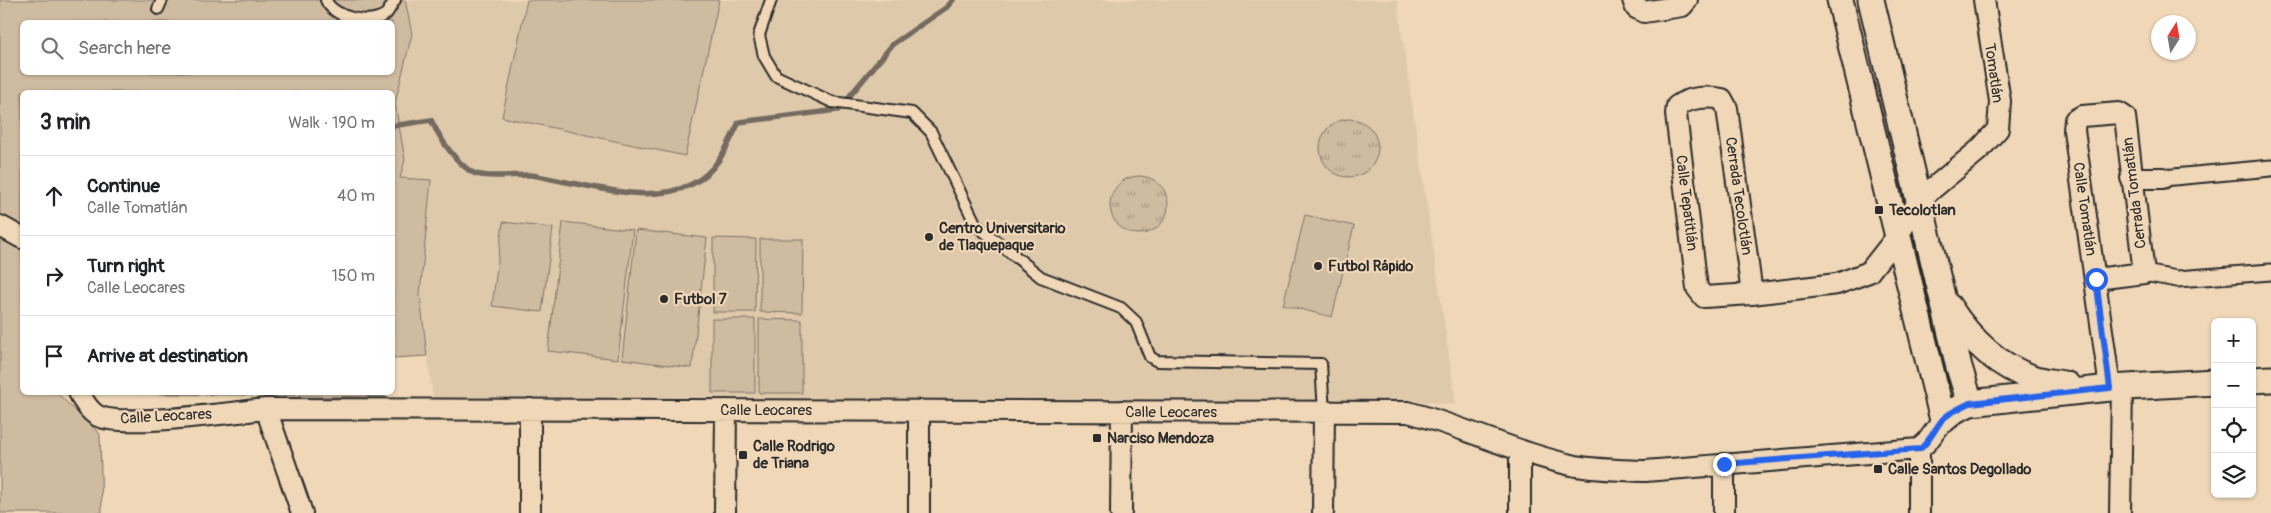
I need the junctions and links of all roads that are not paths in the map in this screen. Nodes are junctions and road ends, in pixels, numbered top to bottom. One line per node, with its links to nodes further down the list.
1 (326, 0): 9 (lane)
2 (394, 0): 10 (lane)
3 (771, 0): 37 (lane)
4 (1633, 0): 5 (street)
5 (1687, 0)
6 (1840, 0): 18 (street)
7 (1870, 0): 16 (street)
8 (1984, 0): 16 (street, Tomatlán)
9 (361, 20)
10 (368, 20)
11 (1677, 106): 23 (street, Calle Tepatitlán); 23 (street, Cerrada Tecolotlán)
12 (2075, 120): 14 (street, Cerrada Tomatlán); 22 (street, Calle Tomatlán)
13 (2271, 168): 15 (street)
14 (2131, 178): 15 (street); 21 (street, Cerrada Tomatlán)
15 (2162, 178)
16 (1919, 200): 18 (street, Tomatlán); 24 (street)
17 (0, 226): 19 (street)
18 (1899, 234): 23 (street); 38 (street)
19 (20, 237)
20 (2271, 272): 21 (street)
21 (2144, 273): 22 (street)
22 (2096, 279): 28 (street, Calle Tomatlán)
23 (1752, 294)
24 (1943, 298): 29 (street); 31 (street)
25 (2271, 379): 26 (street)
26 (2256, 380)
27 (2211, 382): 28 (street)
28 (2116, 388): 29 (street); 51 (street, Calle Tomatlán)
29 (2083, 391): 31 (street)
30 (80, 395): 32 (street, Calle Leocares)
31 (1970, 403): 38 (street)
32 (266, 409): 33 (street, Calle Leocares); 42 (street)
33 (530, 409): 34 (street, Calle Leocares); 43 (street)
34 (726, 410): 35 (street, Calle Leocares); 44 (street)
35 (919, 411): 36 (street, Calle Leocares); 45 (street)
36 (1122, 411): 37 (street, Calle Leocares); 46 (street)
37 (1324, 412): 40 (street, Calle Leocares); 47 (street)
38 (1943, 420): 39 (street)
39 (1920, 449): 41 (street, Calle Leocares); 50 (street)
40 (1520, 451): 41 (street, Calle Leocares); 48 (street)
41 (1724, 464): 49 (street)
42 (302, 513)
43 (530, 513)
44 (725, 513)
45 (919, 513)
46 (1122, 513)
47 (1323, 513)
48 (1520, 513)
49 (1724, 513)
50 (1919, 513)
51 (2120, 513)

